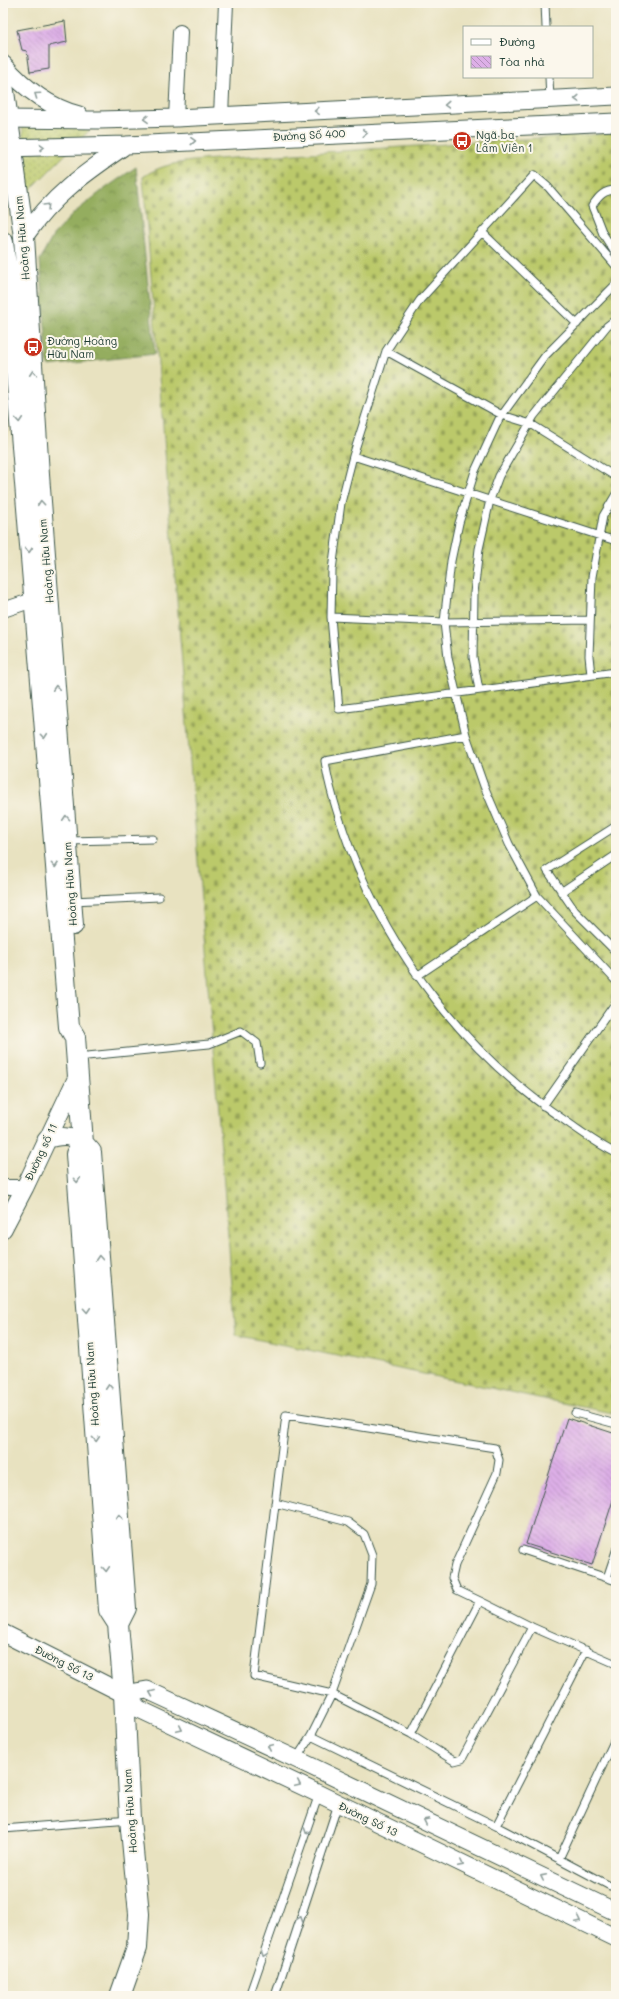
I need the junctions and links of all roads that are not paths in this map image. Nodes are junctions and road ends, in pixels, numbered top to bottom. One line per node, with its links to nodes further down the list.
1 (226, 3): 10 (street)
2 (545, 3): 3 (lane)
3 (546, 26)
4 (180, 32): 11 (street)
5 (3, 64): 13 (street, one-way to 5)
6 (549, 78): 9 (lane)
7 (3, 84): 12 (main road, Hoàng Hữu Nam)
8 (616, 96): 9 (street, one-way to 9)
9 (550, 100): 10 (street, one-way to 10)
10 (221, 115): 11 (street); 15 (street)
11 (176, 118): 13 (street, one-way to 13)
12 (6, 119): 13 (street); 17 (main road, Hoàng Hữu Nam)
13 (99, 120)
14 (616, 122): 15 (street, Đường Số 400, one-way to 14)
15 (223, 139): 16 (street, Đường Số 400, one-way to 15)
16 (126, 145): 17 (street, Đường Số 400, one-way to 16); 20 (street, one-way to 16)
17 (8, 148): 20 (main road, Hoàng Hữu Nam)
18 (616, 190): 22 (lane)
19 (482, 232): 23 (lane); 27 (lane); 28 (lane)
20 (24, 237): 38 (main road, Hoàng Hữu Nam, one-way to 20)
21 (3, 242): 25 (main road, Hoàng Hữu Nam)
22 (616, 254)
23 (616, 266)
24 (616, 284): 27 (lane)
25 (6, 298): 38 (main road, Hoàng Hữu Nam, one-way to 38)
26 (616, 319): 30 (lane)
27 (576, 324): 29 (lane)
28 (386, 351): 29 (lane); 31 (lane)
29 (502, 415): 30 (lane); 34 (lane)
30 (531, 424): 32 (lane); 35 (lane)
31 (353, 456): 34 (lane); 40 (lane)
32 (616, 477)
33 (616, 494): 36 (lane)
34 (468, 495): 35 (lane); 42 (lane)
35 (490, 500): 36 (lane); 43 (lane)
36 (599, 536): 37 (lane); 41 (lane)
37 (616, 541)
38 (41, 599): 39 (street); 51 (main road, Hoàng Hữu Nam, one-way to 38); 61 (main road, Hoàng Hữu Nam, one-way to 61)
39 (3, 610)
40 (331, 617): 42 (lane); 47 (lane)
41 (590, 620): 43 (lane); 45 (lane)
42 (444, 622): 43 (lane); 47 (lane)
43 (472, 622): 46 (lane)
44 (616, 672): 45 (lane)
45 (591, 675): 46 (lane)
46 (479, 690): 47 (lane)
47 (456, 694): 48 (lane)
48 (466, 735): 54 (lane); 58 (lane)
49 (616, 826): 53 (lane)
50 (153, 839): 51 (lane)
51 (68, 841): 56 (main road, Hoàng Hữu Nam)
52 (616, 855): 53 (lane)
53 (561, 892): 57 (lane)
54 (537, 896): 58 (lane); 59 (lane)
55 (159, 897): 56 (lane)
56 (72, 900): 61 (main road, Hoàng Hữu Nam)
57 (616, 952)
58 (417, 976): 64 (lane)
59 (616, 981)
60 (616, 1002): 64 (lane)
61 (75, 1037): 63 (main road, Hoàng Hữu Nam)
62 (260, 1063): 63 (lane)
63 (77, 1066): 65 (street, Đường số 11); 66 (main road, Hoàng Hữu Nam)
64 (543, 1106): 67 (lane)
65 (46, 1140): 66 (street); 69 (street, Đường số 11)
66 (83, 1143): 83 (main road, Hoàng Hữu Nam)
67 (616, 1153)
68 (3, 1187): 69 (street)
69 (26, 1187): 70 (street, Đường số 11)
70 (3, 1229)
71 (575, 1413): 72 (lane)
72 (616, 1424)
73 (276, 1503): 78 (lane); 84 (lane); 84 (lane)
74 (523, 1550): 76 (lane)
75 (616, 1550): 76 (lane)
76 (607, 1578): 77 (lane)
77 (616, 1582)
78 (480, 1601): 79 (lane); 85 (lane)
79 (532, 1627): 81 (lane); 85 (lane)
80 (3, 1633): 83 (street, Đường Số 13)
81 (586, 1650): 82 (lane); 92 (lane)
82 (616, 1664)
83 (124, 1694): 88 (street, Đường Số 13, one-way to 83); 89 (street, Đường Số 13, one-way to 89); 91 (main road, Hoàng Hữu Nam)
84 (332, 1694): 85 (lane); 86 (lane)
85 (411, 1734)
86 (311, 1736): 88 (lane); 92 (lane)
87 (616, 1736): 94 (lane)
88 (296, 1759): 96 (street, Đường Số 13, one-way to 88)
89 (319, 1794): 90 (street, Đường Số 13); 101 (lane, one-way to 101)
90 (338, 1804): 97 (street, Đường Số 13, one-way to 97); 102 (lane, one-way to 90)
91 (130, 1819): 93 (lane); 100 (main road, Hoàng Hữu Nam)
92 (496, 1826): 94 (lane)
93 (3, 1829)
94 (559, 1859): 95 (lane)
95 (616, 1885)
96 (566, 1888): 97 (street); 98 (street, Đường Số 13)
97 (556, 1910): 99 (street, Đường Số 13, one-way to 99)
98 (616, 1912)
99 (616, 1938)
100 (120, 1996)
101 (249, 1996)
102 (276, 1996)

